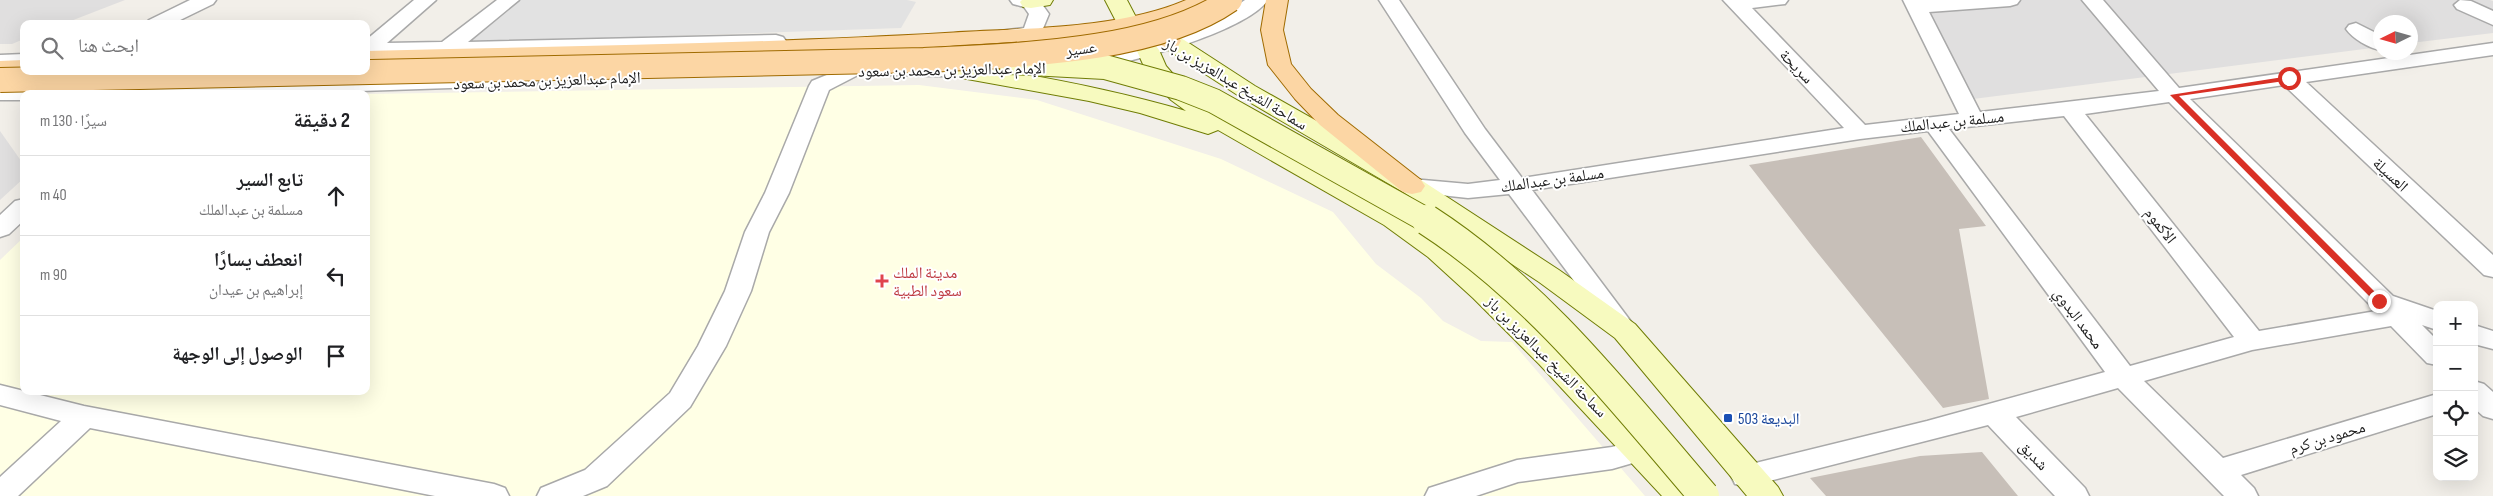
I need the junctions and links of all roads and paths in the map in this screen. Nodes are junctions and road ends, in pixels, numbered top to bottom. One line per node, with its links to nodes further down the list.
1 (206, 0): 19 (street)
2 (221, 0): 20 (street)
3 (426, 0): 26 (street)
4 (509, 0): 27 (street)
5 (1116, 0): 21 (street)
6 (1204, 0): 21 (main road)
7 (1230, 0): 33 (main road, عسير, bridge)
8 (1258, 0): 25 (street, عسير)
9 (1277, 0): 56 (main road, سماحة الشيخ عبدالعزيز بن باز)
10 (1389, 0): 57 (street, سماحة الشيخ عبدالعزيز بن باز)
11 (1778, 0): 15 (street)
12 (2010, 0): 16 (street)
13 (2092, 0): 50 (street)
14 (1031, 1): 23 (street)
15 (1735, 2): 54 (street, سريحة)
16 (1915, 3): 52 (street)
17 (2464, 5): 18 (street)
18 (2493, 18)
19 (164, 20)
20 (204, 20)
21 (1129, 25): 23 (main road); 25 (street)
22 (2356, 29): 24 (street)
23 (1032, 34): 27 (street, الإمام عبدالعزيز بن محمد بن سعود); 31 (main road, الإمام عبدالعزيز بن محمد بن سعود)
24 (2373, 40)
25 (1159, 46): 37 (street, عسير); 55 (street); 56 (street, سماحة الشيخ عبدالعزيز بن باز)
26 (370, 47)
27 (446, 49): 29 (street, الإمام عبدالعزيز بن محمد بن سعود)
28 (2493, 49): 30 (street, مسلمة بن عبدالملك)
29 (370, 50)
30 (2418, 55)
31 (370, 58)
32 (20, 60): 35 (street)
33 (924, 60): 40 (main road, الإمام عبدالعزيز بن محمد بن سعود, bridge); 83 (street, bridge)
34 (2384, 60): 44 (street, مسلمة بن عبدالملك)
35 (0, 61)
36 (20, 67): 38 (main road)
37 (1058, 67): 41 (street, الإمام عبدالعزيز بن محمد بن سعود)
38 (0, 68)
39 (851, 71): 41 (street, الإمام عبدالعزيز بن محمد بن سعود); 47 (street, الإمام عبدالعزيز بن محمد بن سعود); 80 (street)
40 (370, 72)
41 (967, 72): 55 (street)
42 (155, 75): 46 (street)
43 (231, 75): 45 (main road, الإمام عبدالعزيز بن محمد بن سعود, bridge)
44 (2289, 78): 50 (street, مسلمة بن عبدالملك); 60 (street, العسيلة)
45 (0, 80)
46 (142, 90)
47 (236, 90)
48 (0, 94): 49 (street)
49 (20, 94)
50 (2174, 95): 51 (street, مسلمة بن عبدالملك); 61 (street)
51 (2070, 109): 52 (street, مسلمة بن عبدالملك); 66 (street, الأكموم)
52 (1972, 119): 53 (street, مسلمة بن عبدالملك)
53 (1934, 124): 54 (street, مسلمة بن عبدالملك); 68 (street, محمد البدوي)
54 (1860, 132): 57 (street, مسلمة بن عبدالملك)
55 (1272, 152): 75 (street, سماحة الشيخ عبدالعزيز بن باز)
56 (1412, 186): 57 (street, مسلمة بن عبدالملك); 63 (street, سماحة الشيخ عبدالعزيز بن باز)
57 (1514, 186): 63 (street, سماحة الشيخ عبدالعزيز بن باز)
58 (20, 210): 59 (street)
59 (0, 229)
60 (2493, 269)
61 (2387, 309): 62 (street); 66 (street); 67 (street)
62 (2433, 320)
63 (1625, 331): 77 (street, سماحة الشيخ عبدالعزيز بن باز)
64 (2478, 335): 65 (street)
65 (2493, 340)
66 (2252, 341): 68 (street)
67 (2433, 352)
68 (2124, 378): 73 (street); 76 (street, محمد البدوي)
69 (2478, 395): 72 (street)
70 (0, 396): 74 (street)
71 (2433, 405): 76 (street, محمود بن كرم)
72 (2493, 408)
73 (1994, 413): 77 (street); 84 (street, شديق)
74 (84, 416): 78 (street); 79 (street)
75 (1640, 450): 81 (street); 82 (street, سماحة الشيخ عبدالعزيز بن باز)
76 (2217, 470): 85 (street, محمد البدوي)
77 (1756, 486)
78 (0, 494)
79 (494, 496)
80 (552, 496)
81 (1440, 496)
82 (1682, 496)
83 (1704, 496)
84 (2074, 496)
85 (2242, 496)

